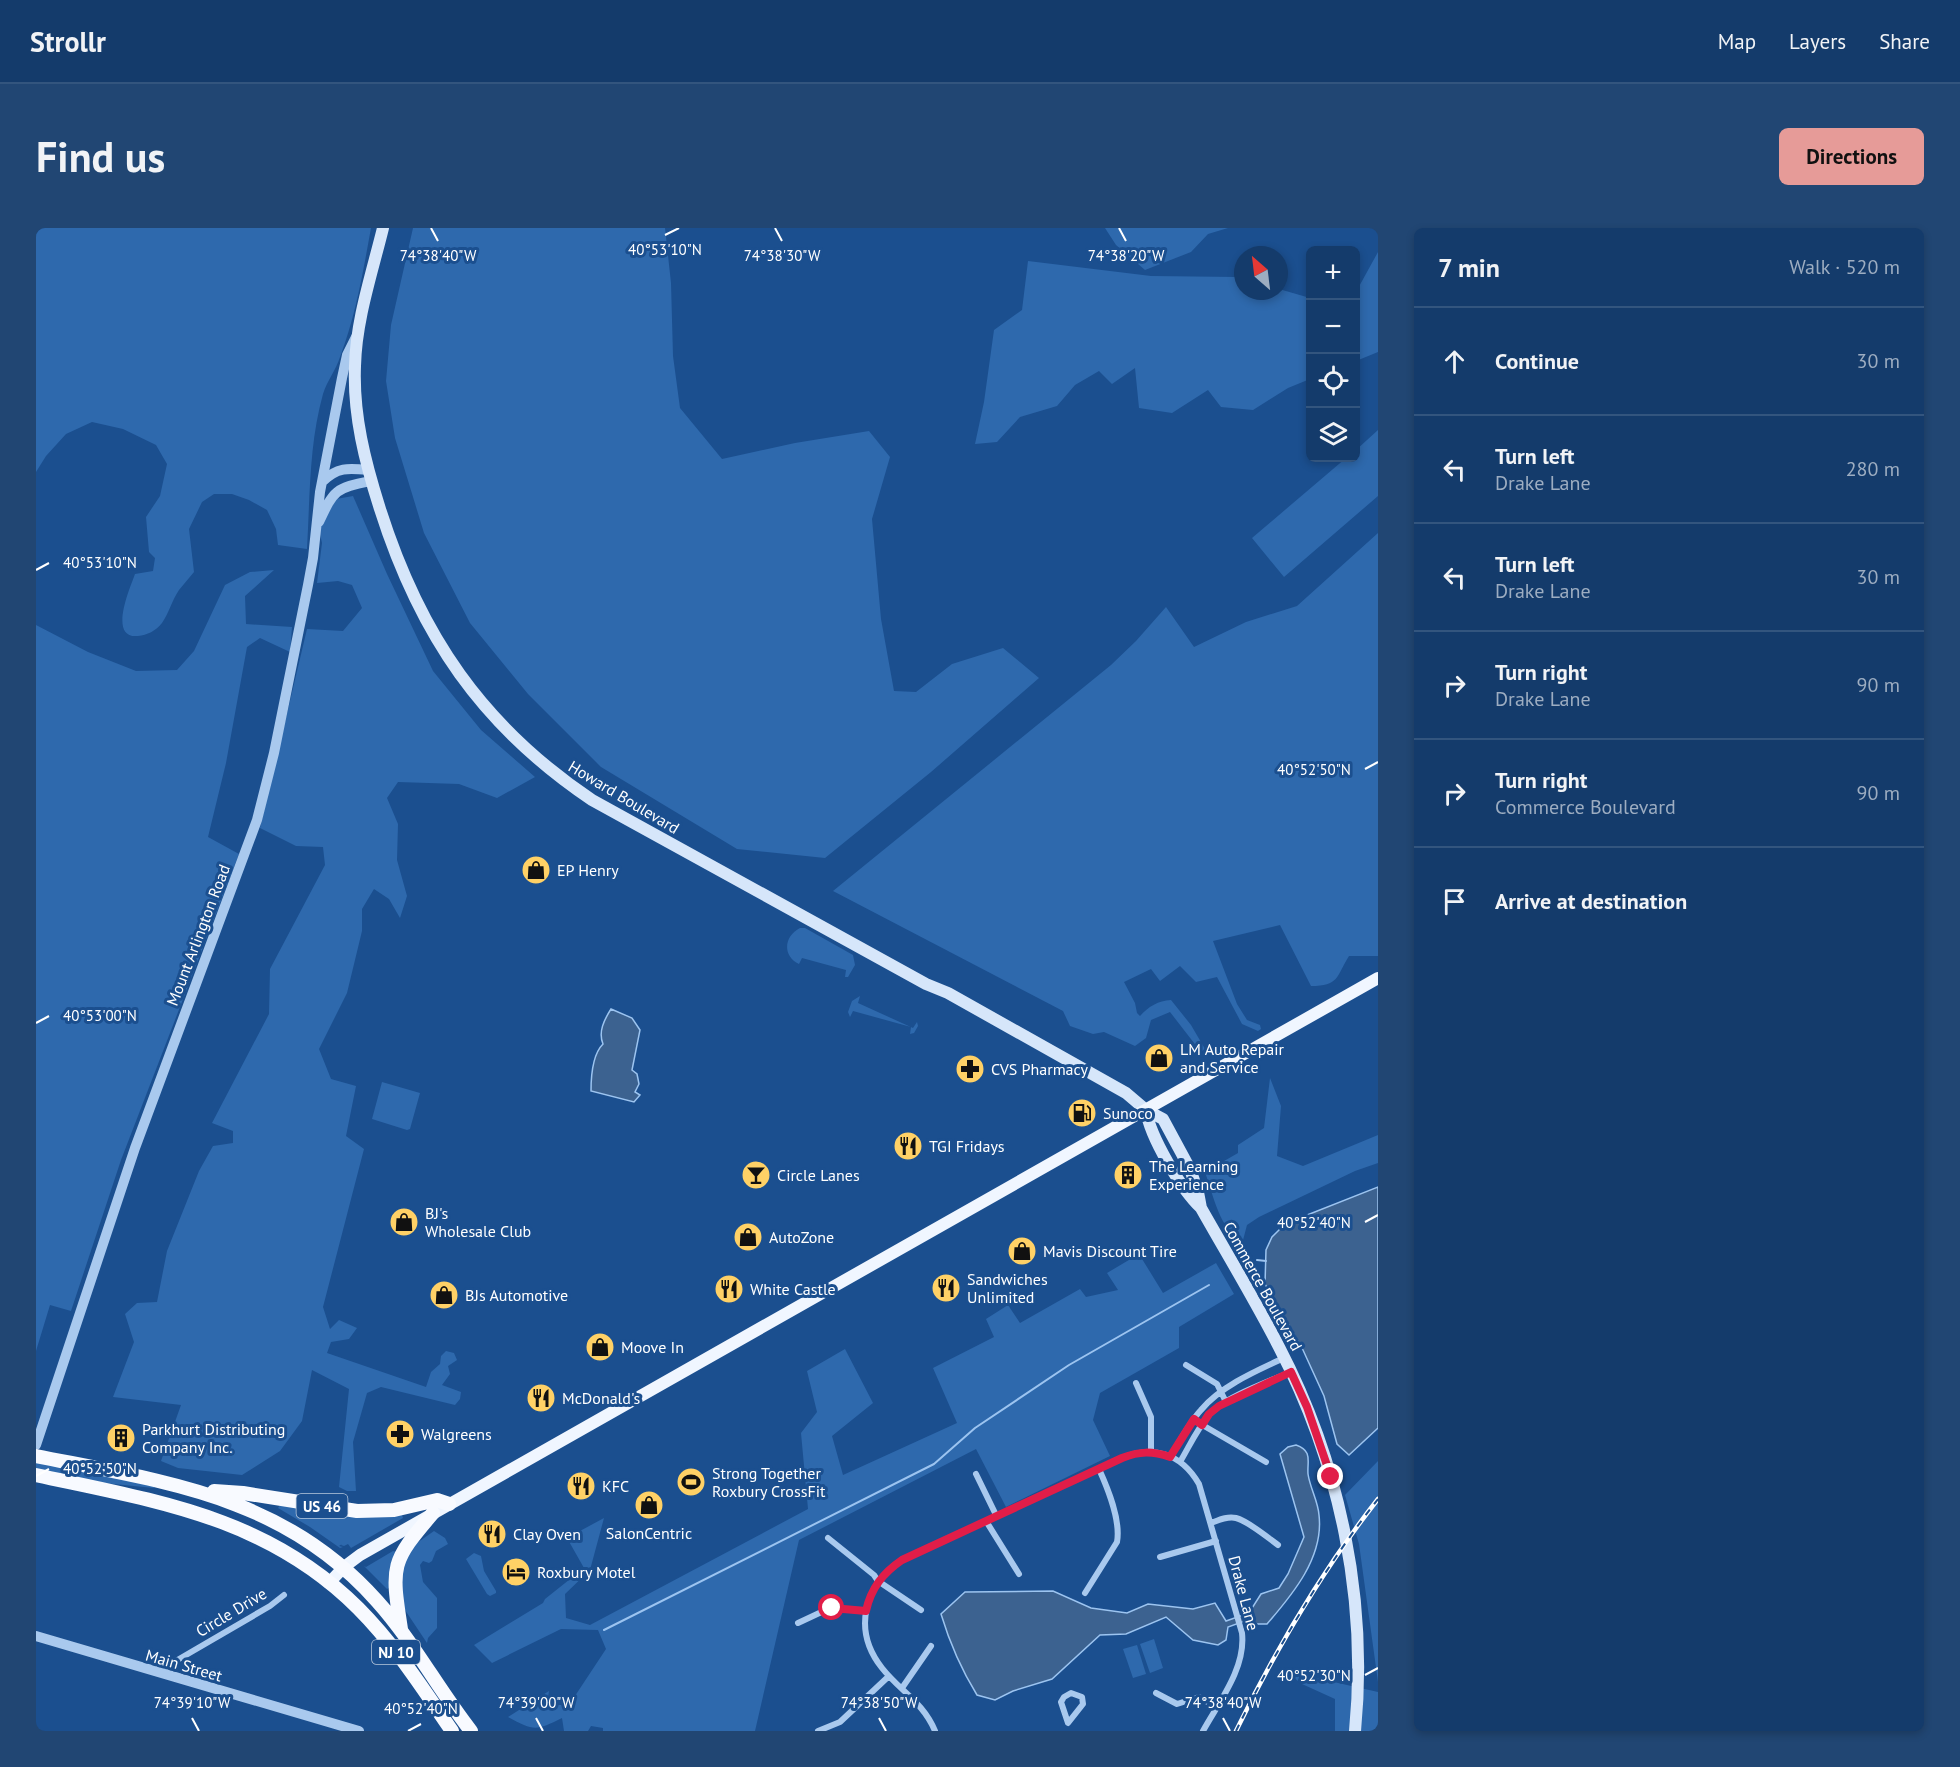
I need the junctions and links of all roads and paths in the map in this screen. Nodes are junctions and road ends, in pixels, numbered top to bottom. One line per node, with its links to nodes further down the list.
1 (383, 228): 2 (main road, Howard Boulevard)
2 (358, 335): 3 (main road, Howard Boulevard); 4 (street, Mount Arlington Road)
3 (369, 475): 4 (street); 5 (street, Mount Arlington Road); 7 (main road, Howard Boulevard)
4 (321, 483): 5 (street, Mount Arlington Road)
5 (316, 528): 16 (street, Mount Arlington Road)
6 (1378, 978): 7 (main road, US 46)
7 (1146, 1110): 8 (main road, Commerce Boulevard); 26 (main road, US 46)
8 (1284, 1358): 10 (main road, Commerce Boulevard); 12 (street)
9 (1186, 1365): 12 (street)
10 (1291, 1372): 13 (street); 60 (main road, Commerce Boulevard)
11 (1136, 1383): 17 (street)
12 (1222, 1392): 13 (street); 14 (street)
13 (1226, 1402): 15 (street)
14 (1194, 1419): 15 (street); 19 (street)
15 (1202, 1425): 20 (street); 21 (street)
16 (36, 1445)
17 (1150, 1451): 19 (street, Drake Lane); 22 (street)
18 (36, 1456): 25 (highway, US 46)
19 (1170, 1457): 20 (street, Drake Lane)
20 (1180, 1462): 30 (street, Drake Lane)
21 (1266, 1462)
22 (1099, 1469): 28 (street); 39 (street)
23 (36, 1474): 38 (highway)
24 (976, 1474): 28 (street)
25 (194, 1489): 26 (highway, US 46); 35 (highway, NJ 10)
26 (449, 1504): 27 (main road, US 46)
27 (433, 1513): 35 (main road, US 46); 44 (highway)
28 (996, 1515): 29 (street)
29 (986, 1521): 36 (street); 37 (street)
30 (1211, 1523): 32 (street, Drake Lane); 33 (street)
31 (828, 1538): 37 (street)
32 (1216, 1541): 34 (street); 51 (street, Drake Lane)
33 (1278, 1545)
34 (1160, 1557)
35 (344, 1567): 38 (main road, US 46); 44 (highway, NJ 10)
36 (1019, 1574)
37 (878, 1581): 41 (street); 42 (street)
38 (329, 1583): 54 (highway, NJ 10)
39 (1085, 1593)
40 (284, 1595): 47 (street, Circle Drive)
41 (921, 1610)
42 (866, 1611): 43 (street); 48 (street)
43 (798, 1623)
44 (401, 1631): 55 (highway, NJ 10)
45 (36, 1636): 47 (street, Main Street)
46 (931, 1646): 49 (street)
47 (163, 1674): 53 (street, Main Street)
48 (889, 1676): 49 (street); 56 (street)
49 (902, 1688): 57 (street)
50 (1156, 1693): 51 (street)
51 (1216, 1707): 59 (street, Drake Lane)
52 (1068, 1723): 52 (street); 58 (street)
53 (359, 1731)
54 (452, 1731)
55 (471, 1731)
56 (818, 1731)
57 (935, 1731)
58 (1071, 1731)
59 (1203, 1731)
60 (1355, 1731)

